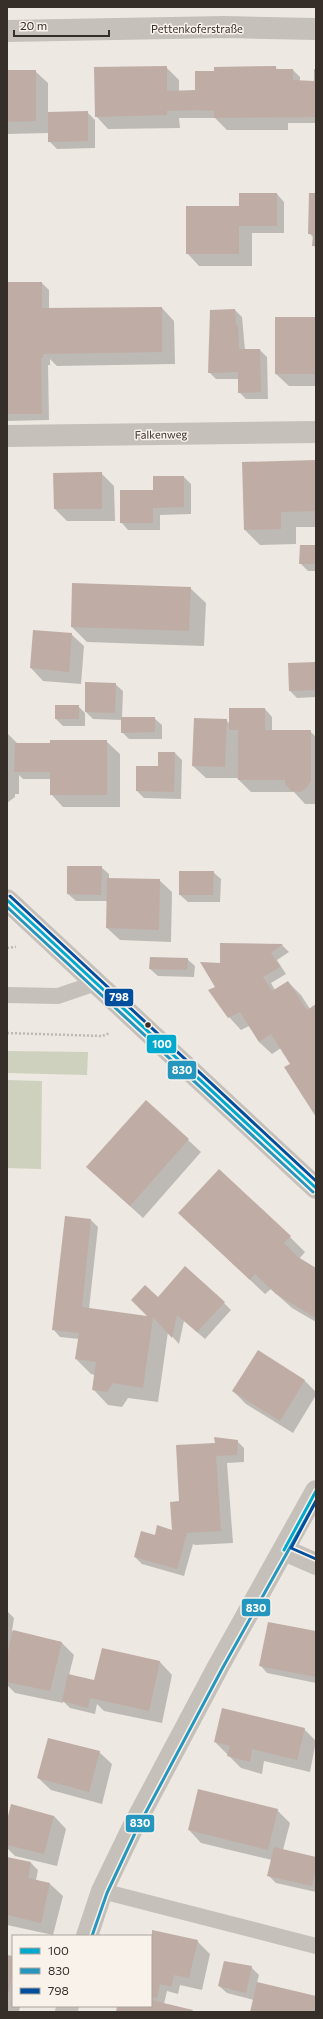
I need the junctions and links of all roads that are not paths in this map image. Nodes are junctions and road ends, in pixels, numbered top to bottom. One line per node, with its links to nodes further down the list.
1 (316, 29): 2 (street, Pettenkoferstraße)
2 (7, 31)
3 (316, 432): 4 (street, Falkenweg)
4 (7, 436)
5 (7, 900): 6 (street)
6 (96, 983): 7 (lane); 8 (street)
7 (7, 994)
8 (316, 1188)
9 (316, 1491): 10 (street)
10 (284, 1550): 11 (street); 12 (street)
11 (316, 1564)
12 (102, 1891): 13 (street); 14 (lane)
13 (87, 1935)
14 (316, 1946)

